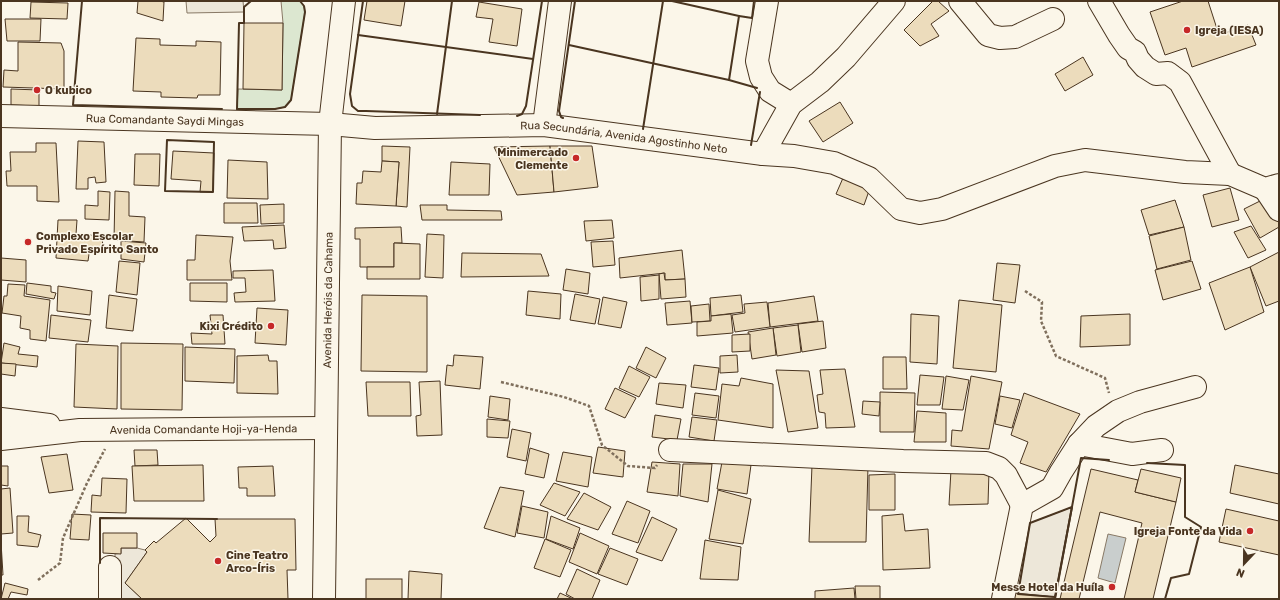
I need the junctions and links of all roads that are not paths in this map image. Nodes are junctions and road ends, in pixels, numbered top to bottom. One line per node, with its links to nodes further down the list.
1 (560, 1): 11 (street)
2 (767, 1): 8 (street)
3 (894, 1): 8 (street)
4 (960, 1): 7 (street)
5 (1100, 1): 13 (street)
6 (343, 2): 10 (street, Avenida Heróis da Cahama)
7 (1053, 18)
8 (791, 104): 12 (street)
9 (1, 116): 10 (street, Rua Comandante Saydi Mingas)
10 (330, 124): 11 (street, Rua Secundária, Avenida Agostinho Neto); 18 (street, Avenida Heróis da Cahama)
11 (544, 125): 12 (street, Rua Secundária, Avenida Agostinho Neto)
12 (763, 154): 13 (street, Rua Secundária, Avenida Agostinho Neto)
13 (1230, 174): 14 (street)
14 (1272, 187): 15 (street)
15 (1279, 210)
16 (1195, 387): 21 (street)
17 (1, 419): 19 (street, Avenida Comandante Hoji-ya-Henda)
18 (326, 428): 19 (street, Avenida Comandante Hoji-ya-Henda); 27 (street, Avenida Heróis da Cahama)
19 (80, 430): 20 (street, Avenida Comandante Hoji-ya-Henda)
20 (1, 439)
21 (1079, 444): 23 (street); 24 (street)
22 (670, 450): 24 (street)
23 (1162, 450)
24 (1022, 505): 28 (street)
25 (110, 567): 26 (street)
26 (110, 599)
27 (324, 599)
28 (1003, 599)

